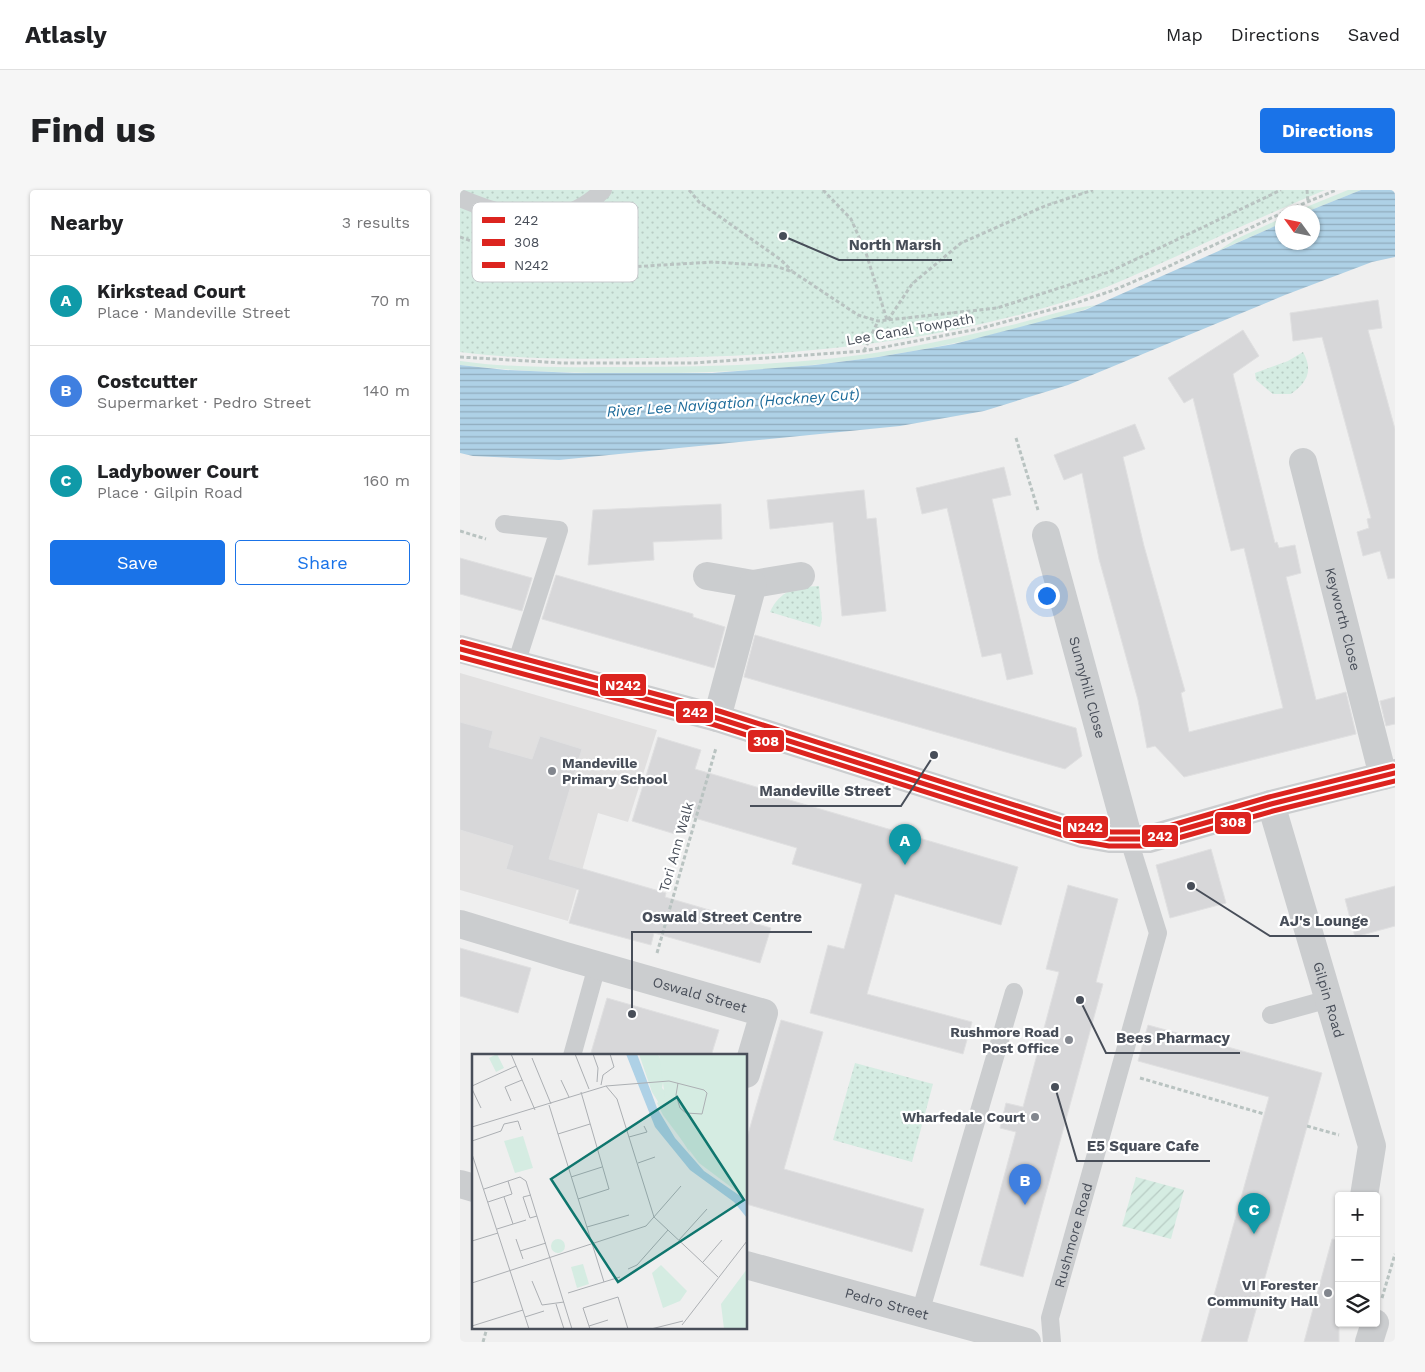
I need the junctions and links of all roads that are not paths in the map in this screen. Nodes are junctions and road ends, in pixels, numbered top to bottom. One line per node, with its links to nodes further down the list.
1 (603, 190): 4 (lane)
2 (460, 198): 3 (lane)
3 (472, 202)
4 (589, 202)
5 (1303, 462): 14 (street, Keyworth Close)
6 (504, 524): 12 (lane)
7 (1046, 535): 16 (street, Sunnyhill Close)
8 (706, 576): 10 (street)
9 (801, 576): 10 (street)
10 (753, 584): 13 (street)
11 (460, 649): 12 (street)
12 (516, 664): 13 (street)
13 (720, 719): 16 (street)
14 (1389, 775): 15 (street)
15 (1271, 804): 16 (street); 20 (street, Gilpin Road)
16 (1129, 840): 29 (lane, Rushmore Road)
17 (460, 924): 18 (street, Oswald Street)
18 (597, 966): 22 (lane); 23 (street, Oswald Street)
19 (1014, 992): 26 (lane)
20 (1329, 999): 21 (lane); 24 (street, Gilpin Road)
21 (1271, 1015)
22 (573, 1054)
23 (748, 1067)
24 (1365, 1192)
25 (748, 1266): 26 (street, Pedro Street)
26 (920, 1313): 28 (street, Pedro Street)
27 (1374, 1327): 30 (street)
28 (1028, 1342)
29 (1052, 1342)
30 (1369, 1342)

